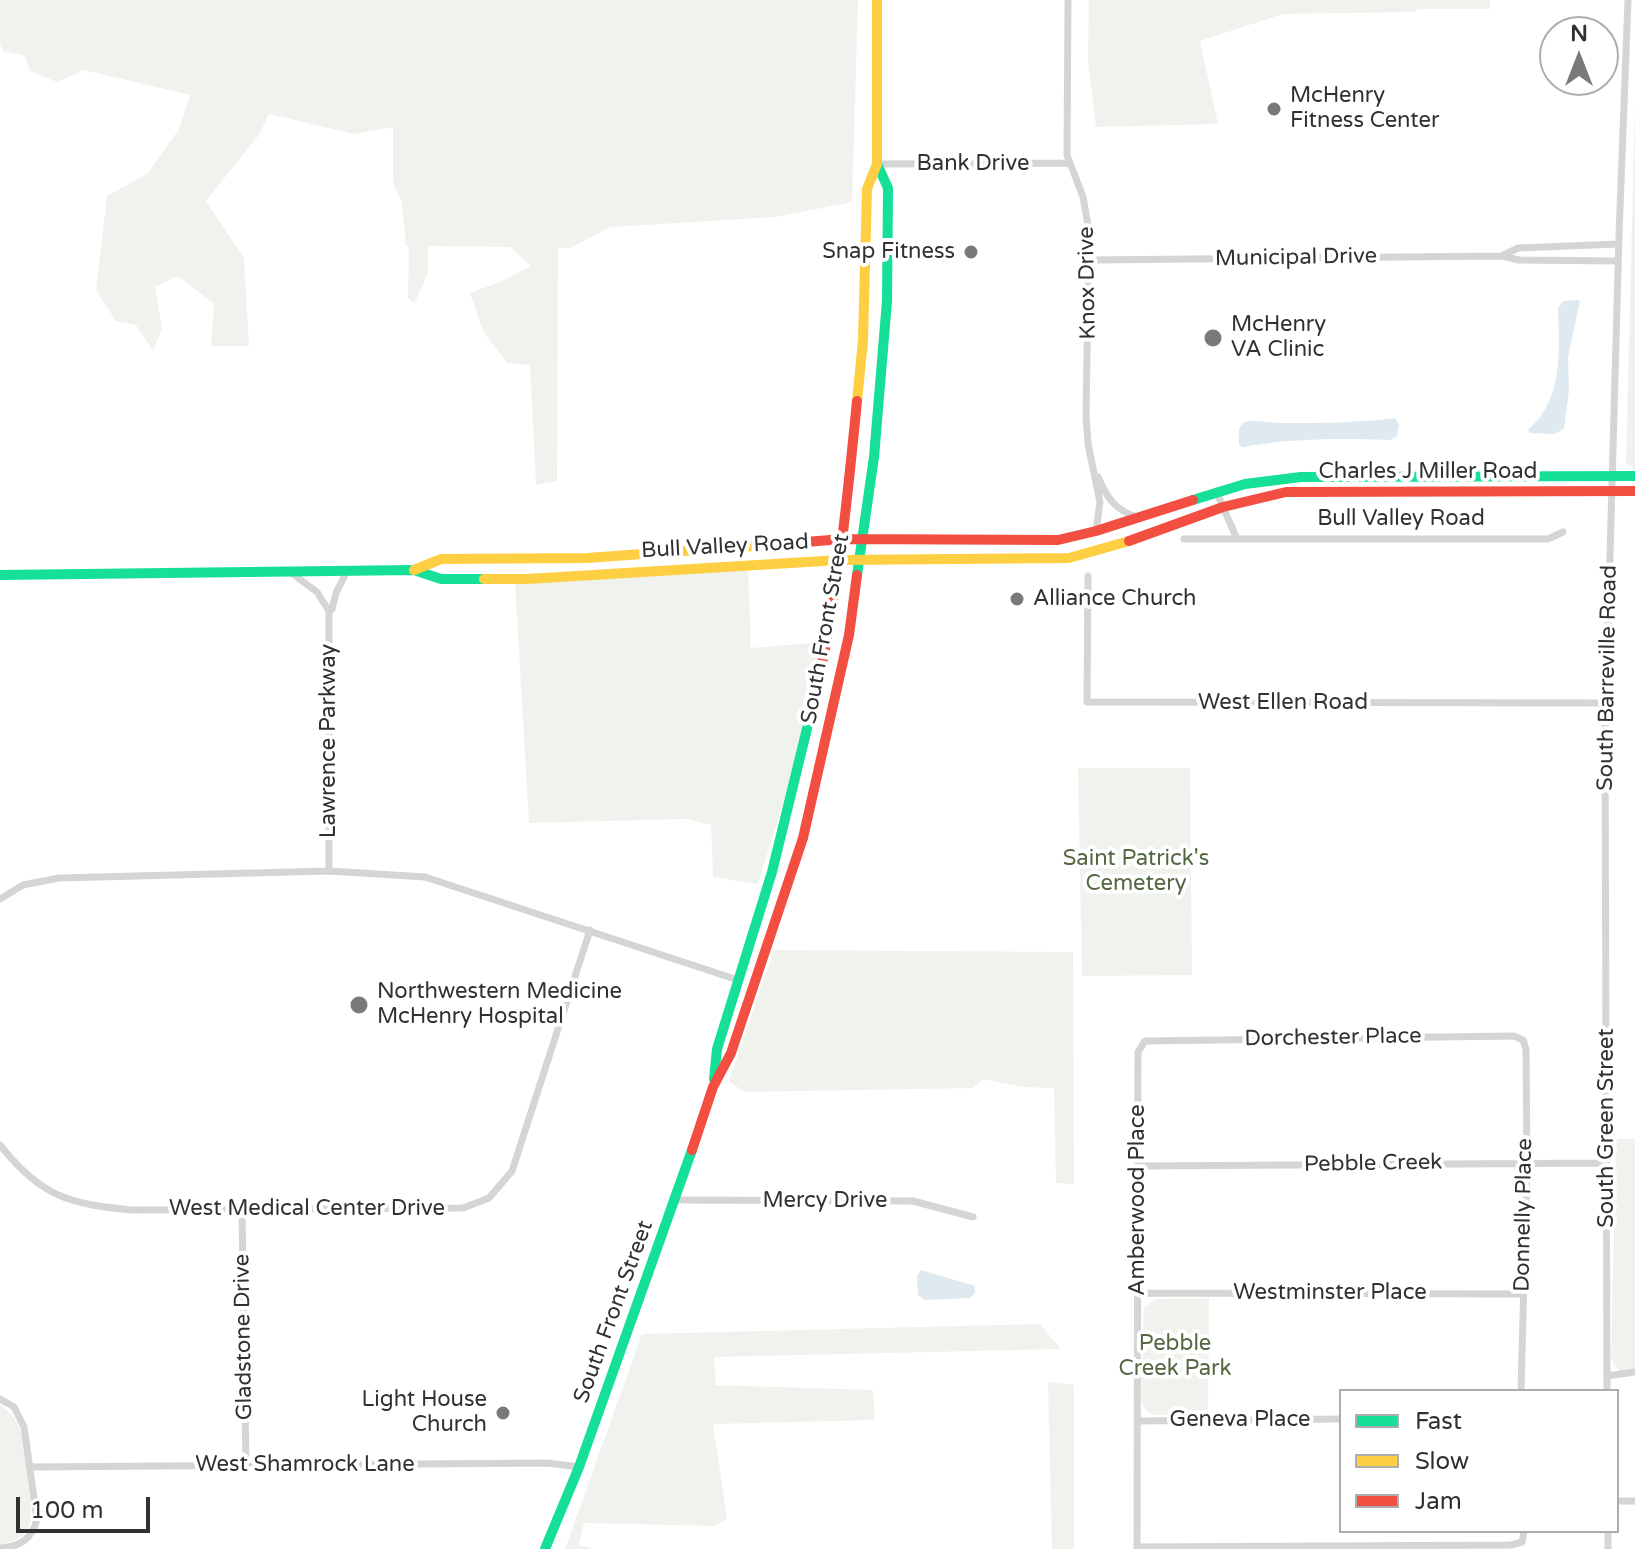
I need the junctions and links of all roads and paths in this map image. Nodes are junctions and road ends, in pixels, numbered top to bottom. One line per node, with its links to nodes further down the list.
1 (877, 0): 5 (street, South Front Street)
2 (1068, 0): 4 (street, Knox Drive)
3 (1628, 0): 6 (street)
4 (1068, 163): 5 (street, Bank Drive); 8 (street, Knox Drive)
5 (877, 164): 20 (street, South Front Street); 21 (street, South Front Street)
6 (1619, 244): 7 (street, Municipal Drive); 9 (street)
7 (1502, 256): 8 (street, Municipal Drive); 9 (street, Municipal Drive)
8 (1090, 260): 10 (street, Knox Drive)
9 (1618, 261): 11 (street)
10 (1095, 472): 17 (street, Knox Drive); 18 (street, Knox Drive)
11 (1613, 476): 12 (street); 13 (street, Bull Valley Road); 14 (street)
12 (1635, 476)
13 (1216, 491): 16 (street); 17 (street, Bull Valley Road)
14 (1613, 491): 15 (street, Charles J Miller Road); 16 (street, Charles J Miller Road); 32 (street, South Barreville Road)
15 (1635, 491)
16 (1223, 507): 23 (street); 25 (street, Bull Valley Road)
17 (1137, 517): 18 (street, Bull Valley Road)
18 (1096, 531): 20 (street, Bull Valley Road)
19 (1563, 532): 23 (street, Bull Valley Road)
20 (864, 538): 21 (street, Bull Valley Road); 25 (street, South Front Street)
21 (843, 539): 24 (street, South Front Street); 26 (street, Bull Valley Road)
22 (1184, 539): 23 (street, Bull Valley Road)
23 (1237, 539)
24 (840, 560): 25 (street, Bull Valley Road); 26 (street, Bull Valley Road); 37 (street, South Front Street)
25 (861, 560): 40 (street, South Front Street)
26 (414, 570): 27 (street, Bull Valley Road)
27 (347, 571): 28 (street, Bull Valley Road); 31 (street, Lawrence Parkway)
28 (290, 572): 29 (street, Bull Valley Road); 31 (street)
29 (0, 575)
30 (1088, 576): 32 (street, West Ellen Road)
31 (329, 611): 34 (street, Lawrence Parkway)
32 (1606, 703): 33 (street, South Barreville Road)
33 (1606, 866): 43 (street, South Green Street)
34 (329, 871): 35 (street); 36 (street)
35 (0, 899)
36 (590, 930): 37 (street); 46 (street, West Medical Center Drive)
37 (738, 980): 40 (street, South Front Street)
38 (1523, 1040): 39 (street, Dorchester Place); 42 (street, Donnelly Place)
39 (1141, 1044): 44 (street, Amberwood Place)
40 (713, 1087): 45 (street, South Front Street)
41 (0, 1145): 46 (street, West Medical Center Drive)
42 (1527, 1163): 43 (street, Pebble Creek); 44 (street, Pebble Creek); 49 (street, Donnelly Place)
43 (1607, 1163): 51 (street, South Green Street)
44 (1139, 1166): 48 (street, Amberwood Place)
45 (675, 1200): 47 (street, Mercy Drive); 59 (street, South Front Street)
46 (242, 1209): 57 (street, Gladstone Drive)
47 (973, 1217)
48 (1138, 1293): 49 (street, Westminster Place); 56 (street, Amberwood Place)
49 (1522, 1294): 52 (street, Donnelly Place)
50 (1635, 1372): 51 (street)
51 (1607, 1376): 53 (street, South Green Street)
52 (1521, 1389)
53 (1607, 1389)
54 (0, 1399): 58 (street)
55 (1339, 1419): 56 (street, Geneva Place)
56 (1138, 1421): 62 (street, Amberwood Place)
57 (246, 1465): 58 (street, West Shamrock Lane); 59 (street, West Shamrock Lane)
58 (31, 1467): 61 (street)
59 (579, 1467): 63 (street, South Front Street)
60 (1524, 1533): 62 (street)
61 (0, 1548)
62 (1137, 1548)
63 (545, 1549)

